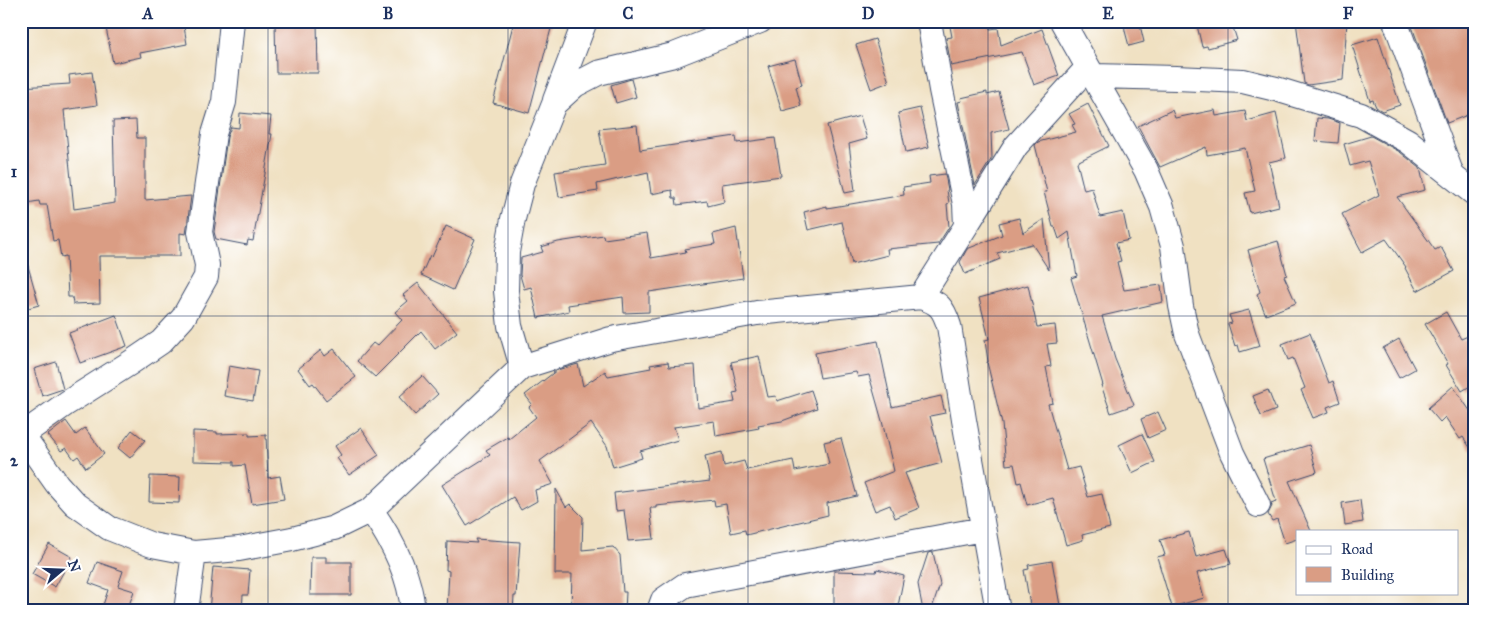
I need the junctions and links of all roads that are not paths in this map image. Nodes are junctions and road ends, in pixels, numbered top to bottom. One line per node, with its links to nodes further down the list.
1 (232, 21): 14 (street)
2 (585, 21): 8 (street)
3 (760, 21): 8 (street)
4 (930, 21): 11 (street)
5 (1062, 21): 7 (street)
6 (1394, 21): 9 (street)
7 (1091, 71): 9 (street); 11 (street); 15 (street)
8 (554, 104): 13 (street)
9 (1452, 175): 10 (street)
10 (1475, 194)
11 (966, 226): 12 (street)
12 (920, 297): 13 (street); 17 (street)
13 (522, 367): 16 (street)
14 (22, 434): 18 (street)
15 (1258, 505)
16 (371, 510): 18 (street); 21 (street)
17 (983, 529): 19 (street); 22 (street)
18 (194, 553): 20 (street)
19 (667, 607)
20 (186, 611)
21 (413, 611)
22 (998, 611)

